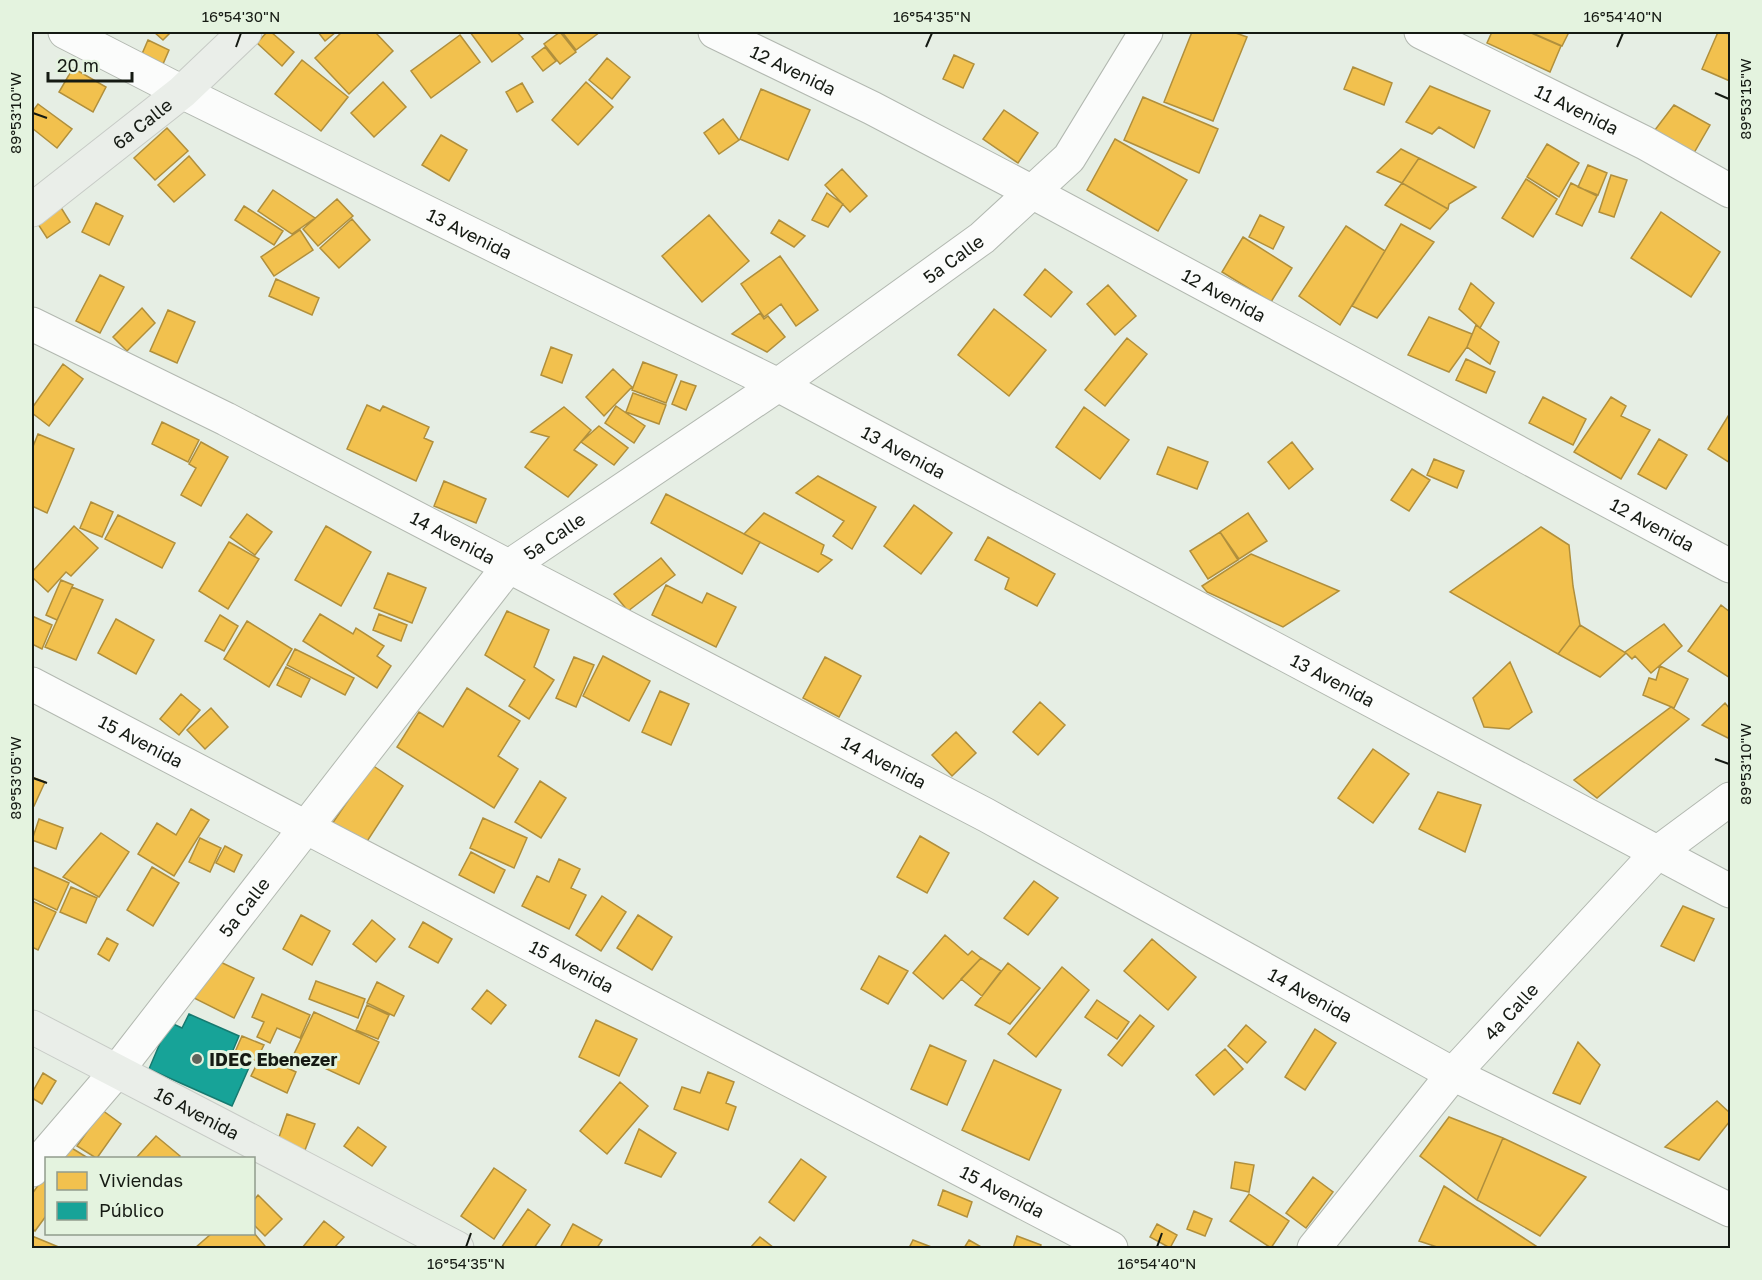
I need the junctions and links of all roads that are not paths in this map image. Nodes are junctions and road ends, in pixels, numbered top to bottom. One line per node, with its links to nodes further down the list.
1 (65, 32): 6 (street, 13 Avenida)
2 (245, 32): 6 (main road, 6a Calle)
3 (715, 32): 8 (street, 12 Avenida)
4 (1146, 32): 8 (street, 5a Calle)
5 (1421, 32): 7 (street, 11 Avenida)
6 (182, 92): 9 (main road, 6a Calle); 11 (street, 13 Avenida)
7 (1731, 191)
8 (1032, 192): 11 (street, 5a Calle); 12 (street, 12 Avenida)
9 (32, 210)
10 (32, 324): 13 (street, 14 Avenida)
11 (778, 385): 13 (street, 5a Calle); 17 (street, 13 Avenida)
12 (1731, 566)
13 (508, 567): 16 (street, 5a Calle); 21 (street, 14 Avenida)
14 (32, 684): 16 (street, 15 Avenida)
15 (1731, 799): 17 (street, 4a Calle)
16 (306, 828): 20 (street, 5a Calle); 25 (street, 15 Avenida)
17 (1657, 853): 18 (street, 13 Avenida); 21 (street, 4a Calle)
18 (1731, 891)
19 (32, 1027): 20 (main road, 16 Avenida)
20 (116, 1071): 22 (street, 5a Calle); 24 (main road, 16 Avenida)
21 (1453, 1074): 23 (street, 14 Avenida); 26 (street, 4a Calle)
22 (32, 1170)
23 (1731, 1210)
24 (457, 1248)
25 (1111, 1248)
26 (1314, 1248)

